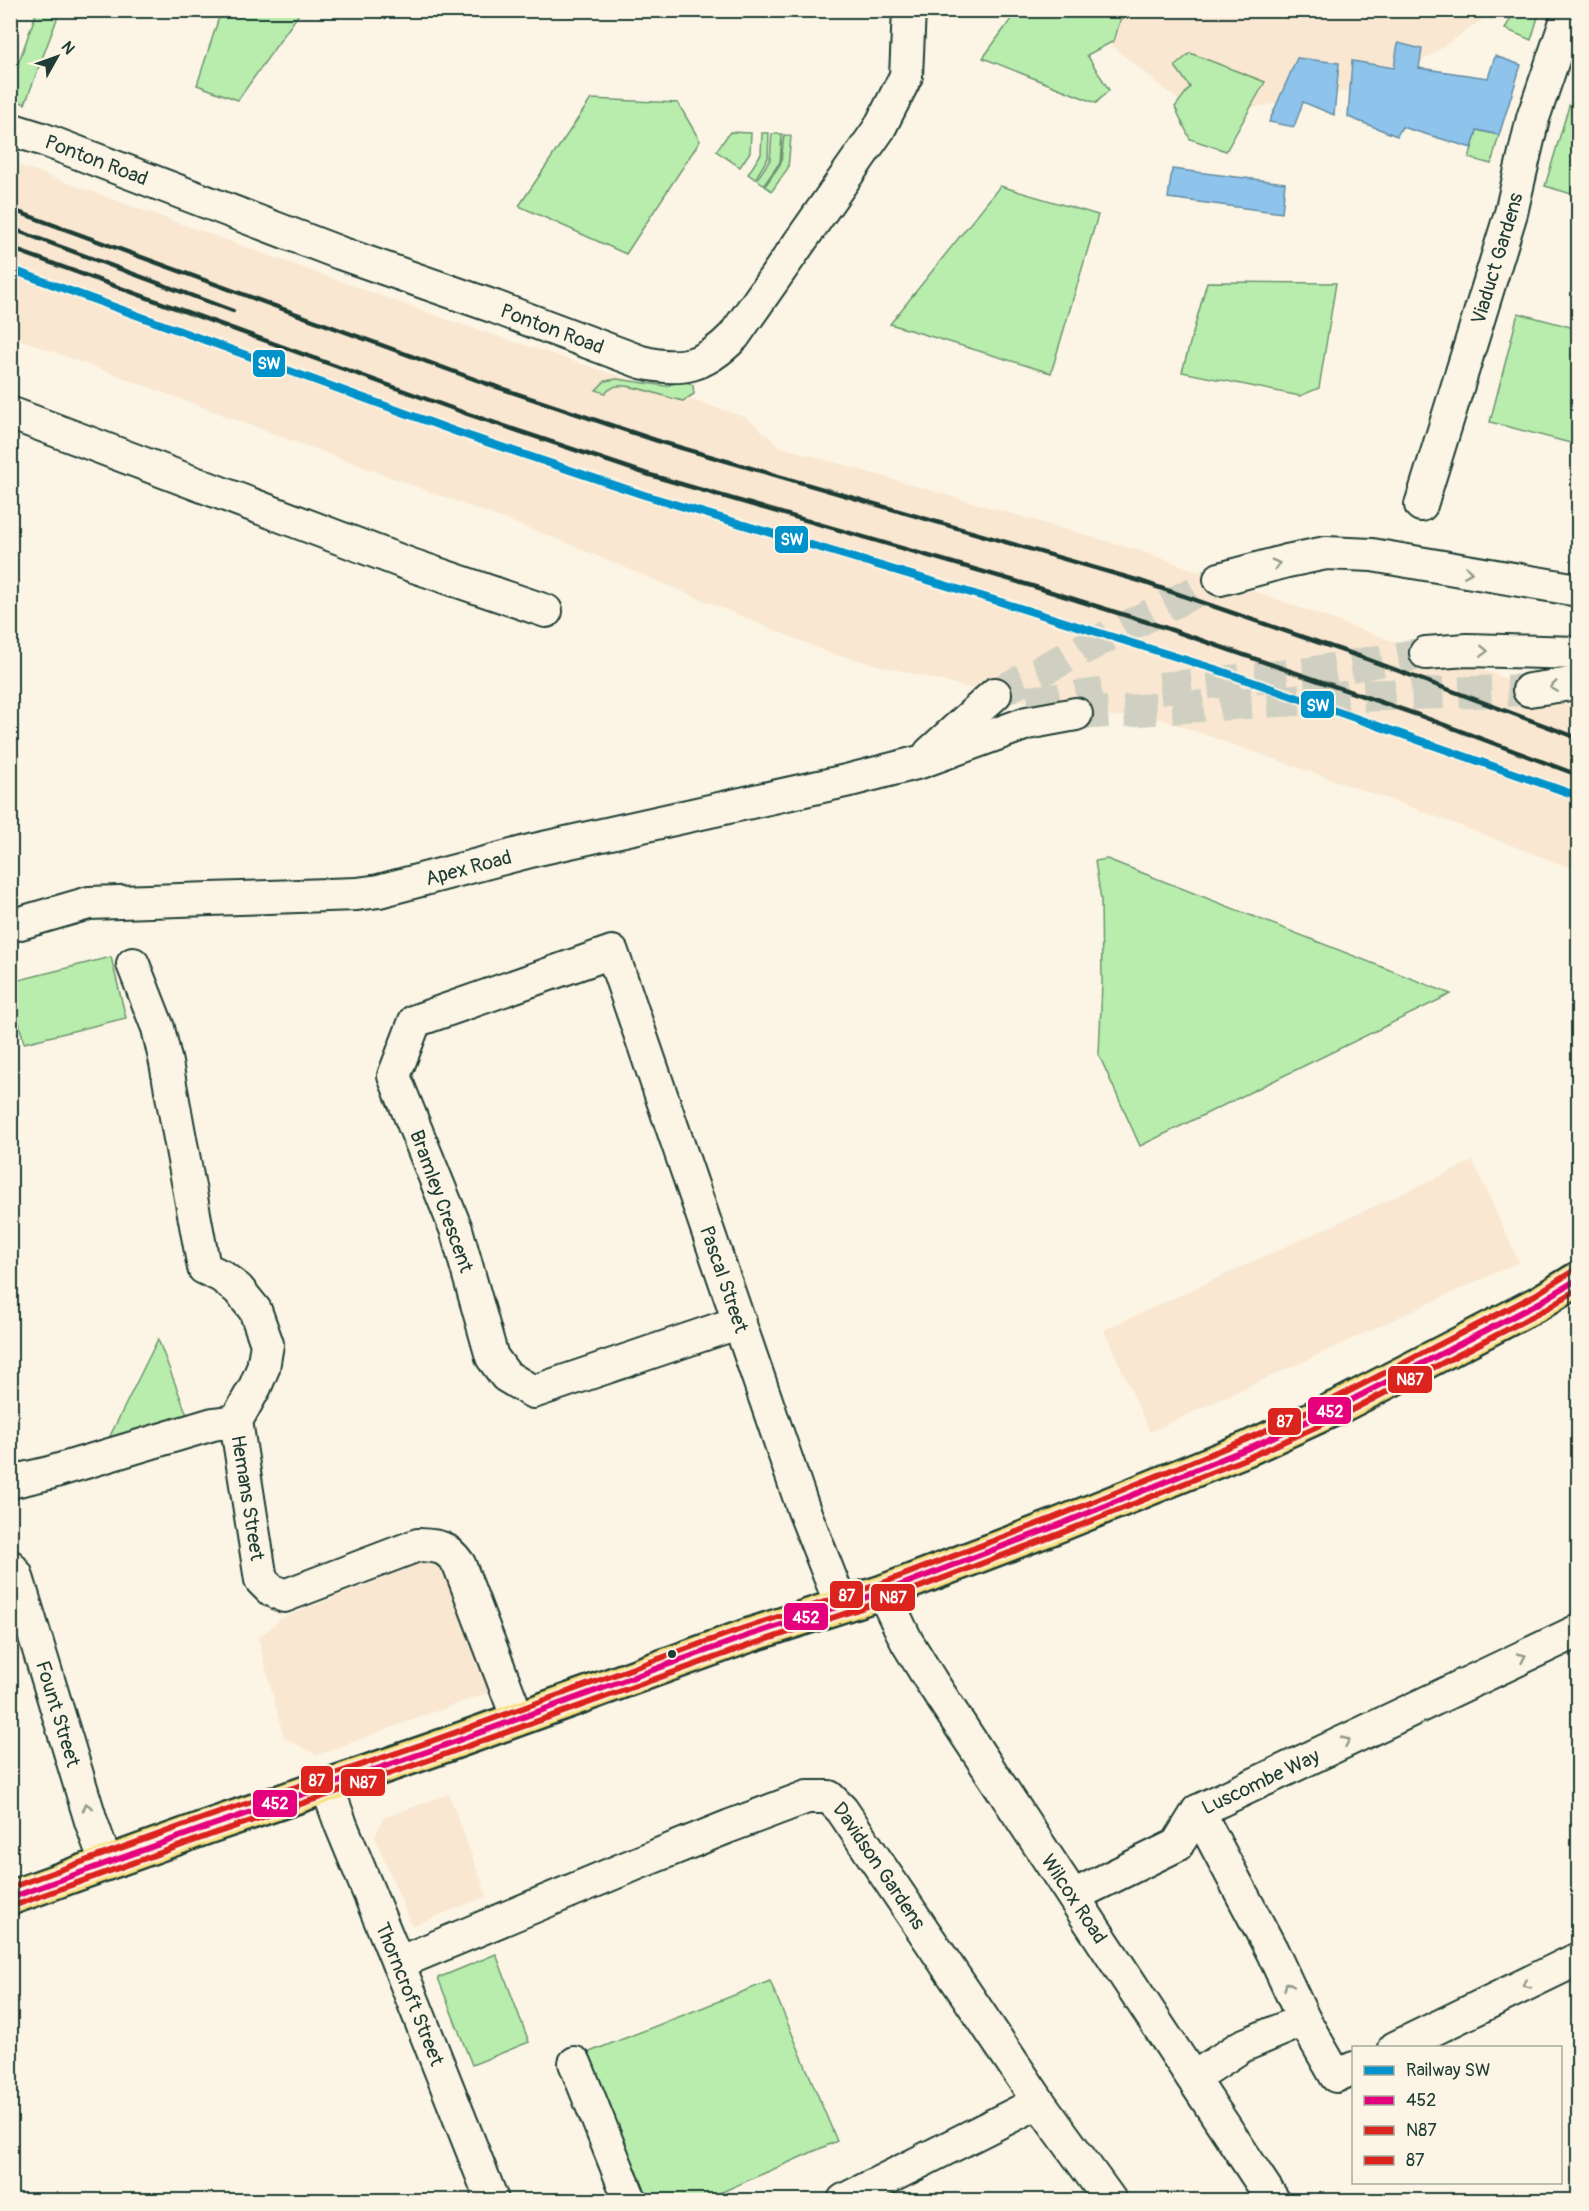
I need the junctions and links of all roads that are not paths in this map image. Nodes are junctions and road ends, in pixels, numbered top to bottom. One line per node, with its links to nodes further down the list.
1 (909, 10): 3 (street, Ponton Road)
2 (1570, 10): 5 (street, Viaduct Gardens)
3 (10, 129)
4 (10, 413): 8 (street)
5 (1421, 505)
6 (1220, 579): 7 (street, one-way to 7)
7 (1578, 590)
8 (546, 611)
9 (1426, 653): 10 (street, one-way to 10)
10 (1578, 653)
11 (1578, 683): 12 (street, one-way to 12)
12 (1529, 690)
13 (995, 694): 16 (street)
14 (1028, 702): 16 (street)
15 (1076, 714): 16 (street)
16 (920, 762): 17 (street, Apex Road)
17 (10, 926)
18 (612, 952): 21 (street, Pascal Street); 21 (street, Bramley Crescent)
19 (133, 964): 22 (street, Hemans Street)
20 (1578, 1279): 25 (main road)
21 (740, 1322): 26 (street, Pascal Street)
22 (236, 1422): 23 (street); 28 (street, Hemans Street)
23 (10, 1482)
24 (10, 1566): 31 (street, Fount Street, one-way to 24)
25 (883, 1592): 26 (main road); 32 (street, Wilcox Road)
26 (841, 1605): 28 (main road)
27 (1578, 1631): 30 (street, Luscombe Way, one-way to 27)
28 (518, 1719): 29 (main road)
29 (327, 1786): 31 (main road); 35 (street, Thorncroft Street)
30 (1198, 1811): 32 (street); 36 (street, Luscombe Way, one-way to 30)
31 (106, 1863): 33 (main road)
32 (1073, 1896): 40 (street, Wilcox Road)
33 (10, 1898)
34 (1578, 1959): 37 (street, one-way to 37)
35 (398, 1963): 41 (street, Davidson Gardens); 42 (street, Thorncroft Street)
36 (1304, 2020): 39 (street, Luscombe Way); 40 (street)
37 (1399, 2046)
38 (575, 2063): 43 (street)
39 (1352, 2068)
40 (1193, 2078): 46 (street, Wilcox Road)
41 (1039, 2102): 44 (street); 45 (street, Davidson Gardens)
42 (492, 2200)
43 (630, 2200)
44 (843, 2200)
45 (1110, 2200)
46 (1273, 2200)

